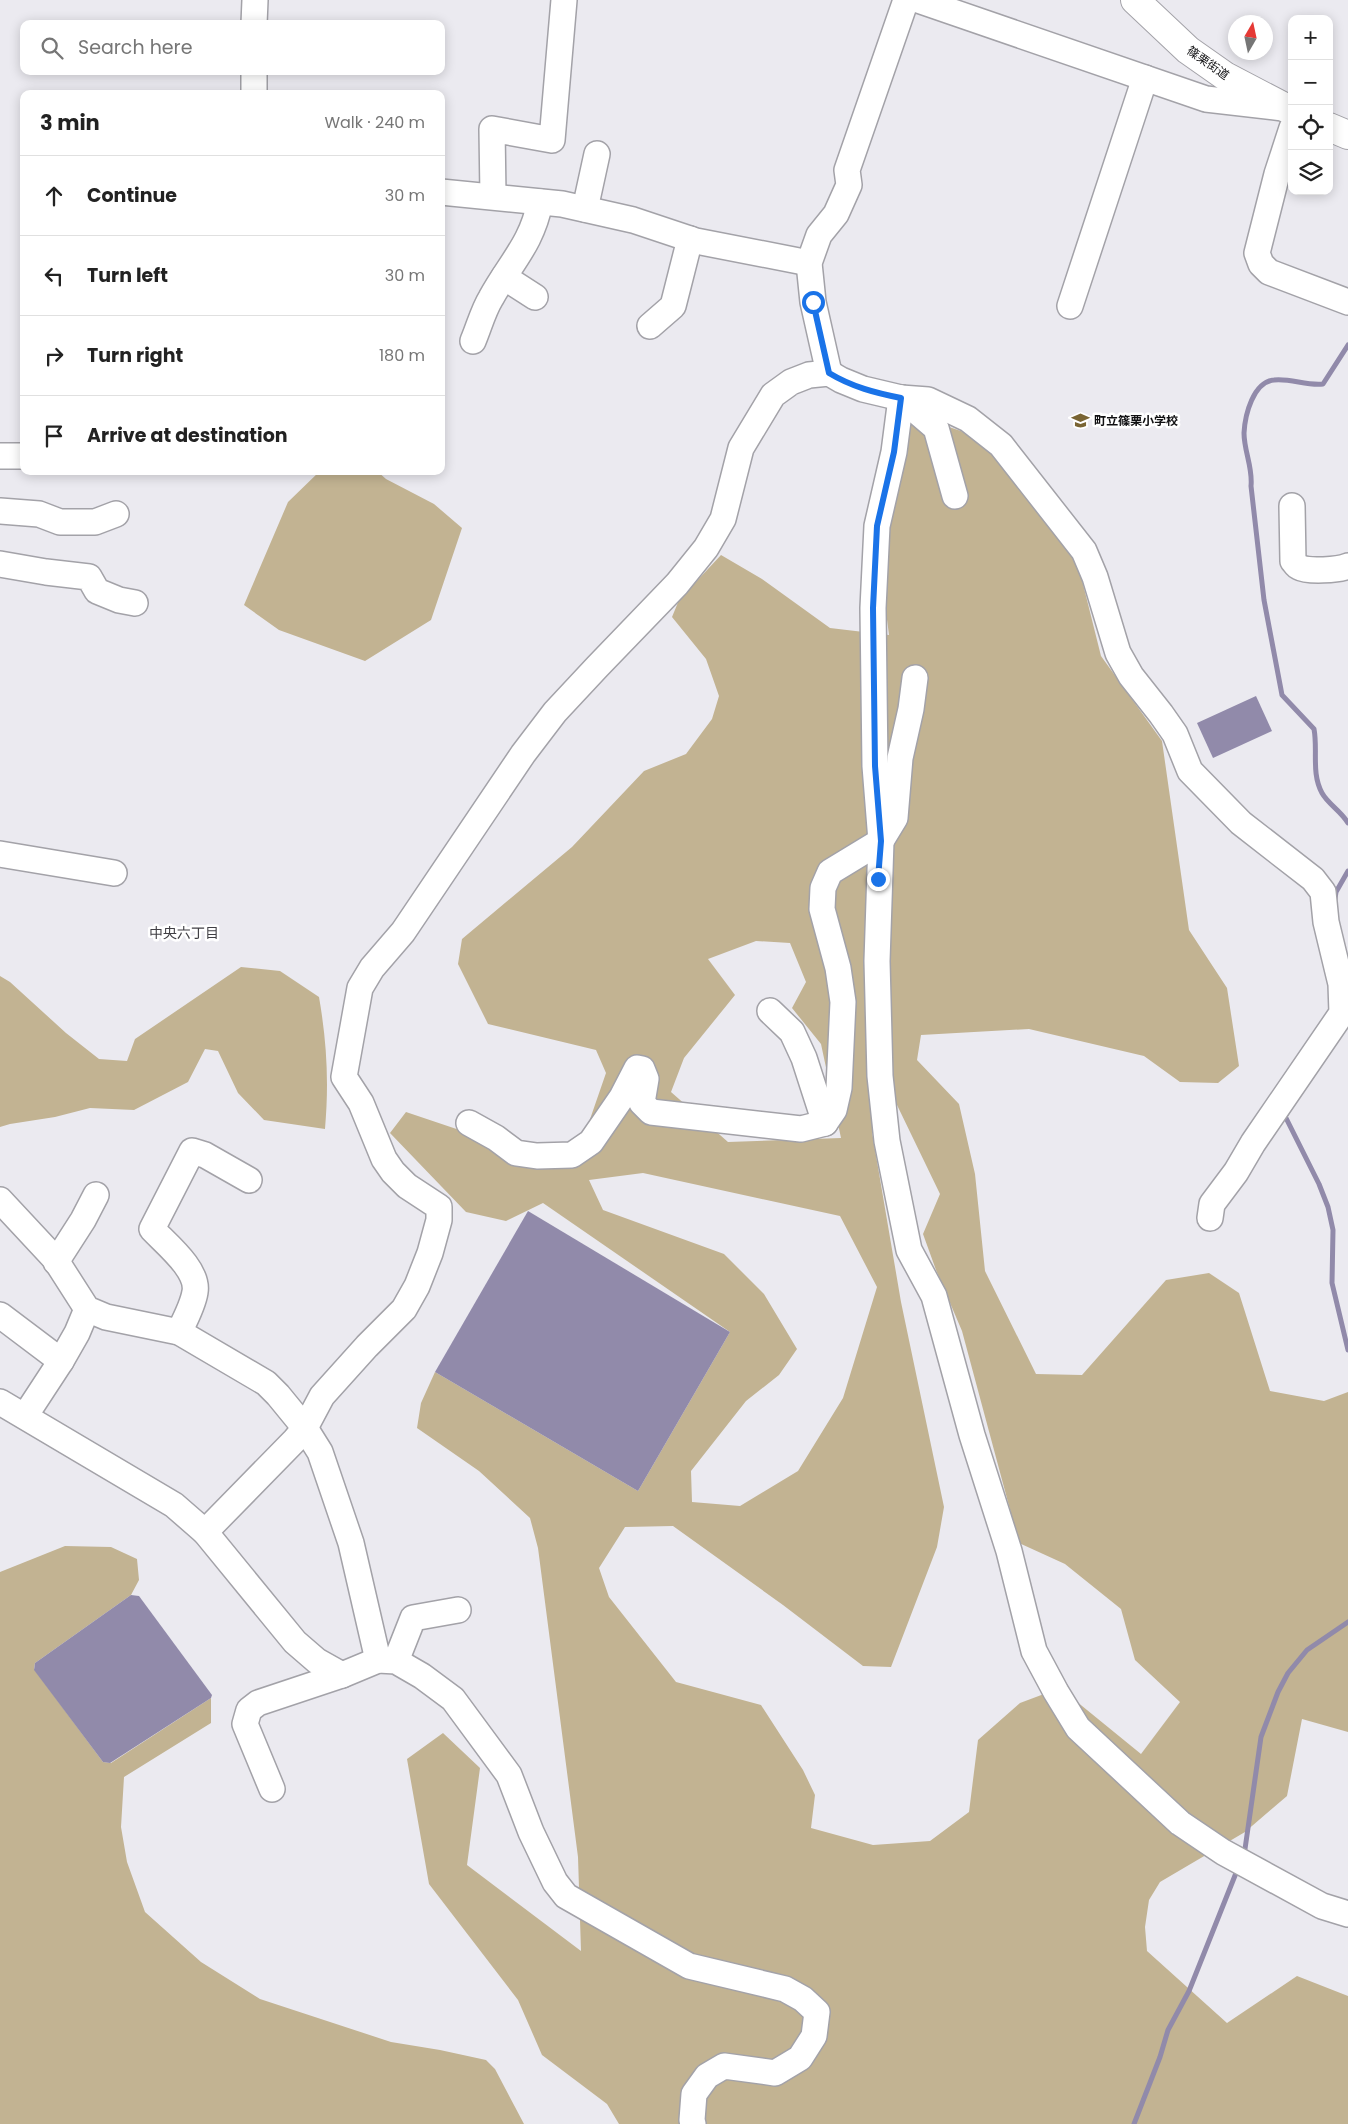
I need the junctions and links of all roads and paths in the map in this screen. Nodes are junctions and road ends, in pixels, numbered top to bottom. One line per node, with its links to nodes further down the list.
1 (255, 0): 6 (street)
2 (564, 0): 17 (street)
3 (906, 0): 21 (street)
4 (918, 0): 8 (street)
5 (1135, 0): 10 (main road, 篠栗街道)
6 (254, 20)
7 (254, 75): 9 (street)
8 (1145, 78): 11 (street); 25 (street)
9 (254, 90)
10 (1288, 115)
11 (1288, 116)
12 (1288, 125): 24 (street)
13 (1333, 129): 14 (main road)
14 (1348, 135)
15 (597, 154): 19 (street)
16 (445, 192): 17 (street)
17 (493, 196): 18 (street)
18 (540, 202): 19 (street); 22 (street)
19 (585, 209): 20 (street)
20 (690, 239): 21 (street); 26 (street)
21 (809, 263): 28 (street)
22 (504, 277): 23 (street); 27 (street)
23 (535, 297)
24 (1348, 302)
25 (1070, 306)
26 (650, 326)
27 (473, 341)
28 (829, 373): 29 (street); 58 (street)
29 (901, 398): 32 (street); 40 (street); 44 (street)
30 (0, 456): 31 (street)
31 (20, 456)
32 (955, 496)
33 (1292, 506): 37 (street)
34 (0, 511): 35 (street)
35 (116, 514)
36 (0, 564): 38 (street)
37 (1348, 566)
38 (135, 603)
39 (915, 678): 40 (street)
40 (881, 841): 46 (street); 64 (street)
41 (0, 854): 42 (street)
42 (114, 873)
43 (770, 1011): 46 (street)
44 (1345, 1016): 50 (street)
45 (469, 1123): 46 (street)
46 (825, 1124)
47 (249, 1180): 54 (street)
48 (96, 1195): 51 (street)
49 (0, 1200): 51 (street)
50 (1210, 1218)
51 (56, 1262): 52 (street)
52 (87, 1309): 54 (street); 55 (street)
53 (0, 1315): 55 (street)
54 (179, 1332): 58 (street)
55 (61, 1361): 57 (street)
56 (0, 1402): 57 (street)
57 (25, 1416): 59 (street)
58 (305, 1428): 59 (street); 61 (street)
59 (204, 1532): 62 (street)
60 (458, 1610): 61 (street)
61 (387, 1660): 62 (street); 65 (street)
62 (342, 1676): 63 (street)
63 (272, 1789)
64 (1348, 1914)
65 (694, 2124)

